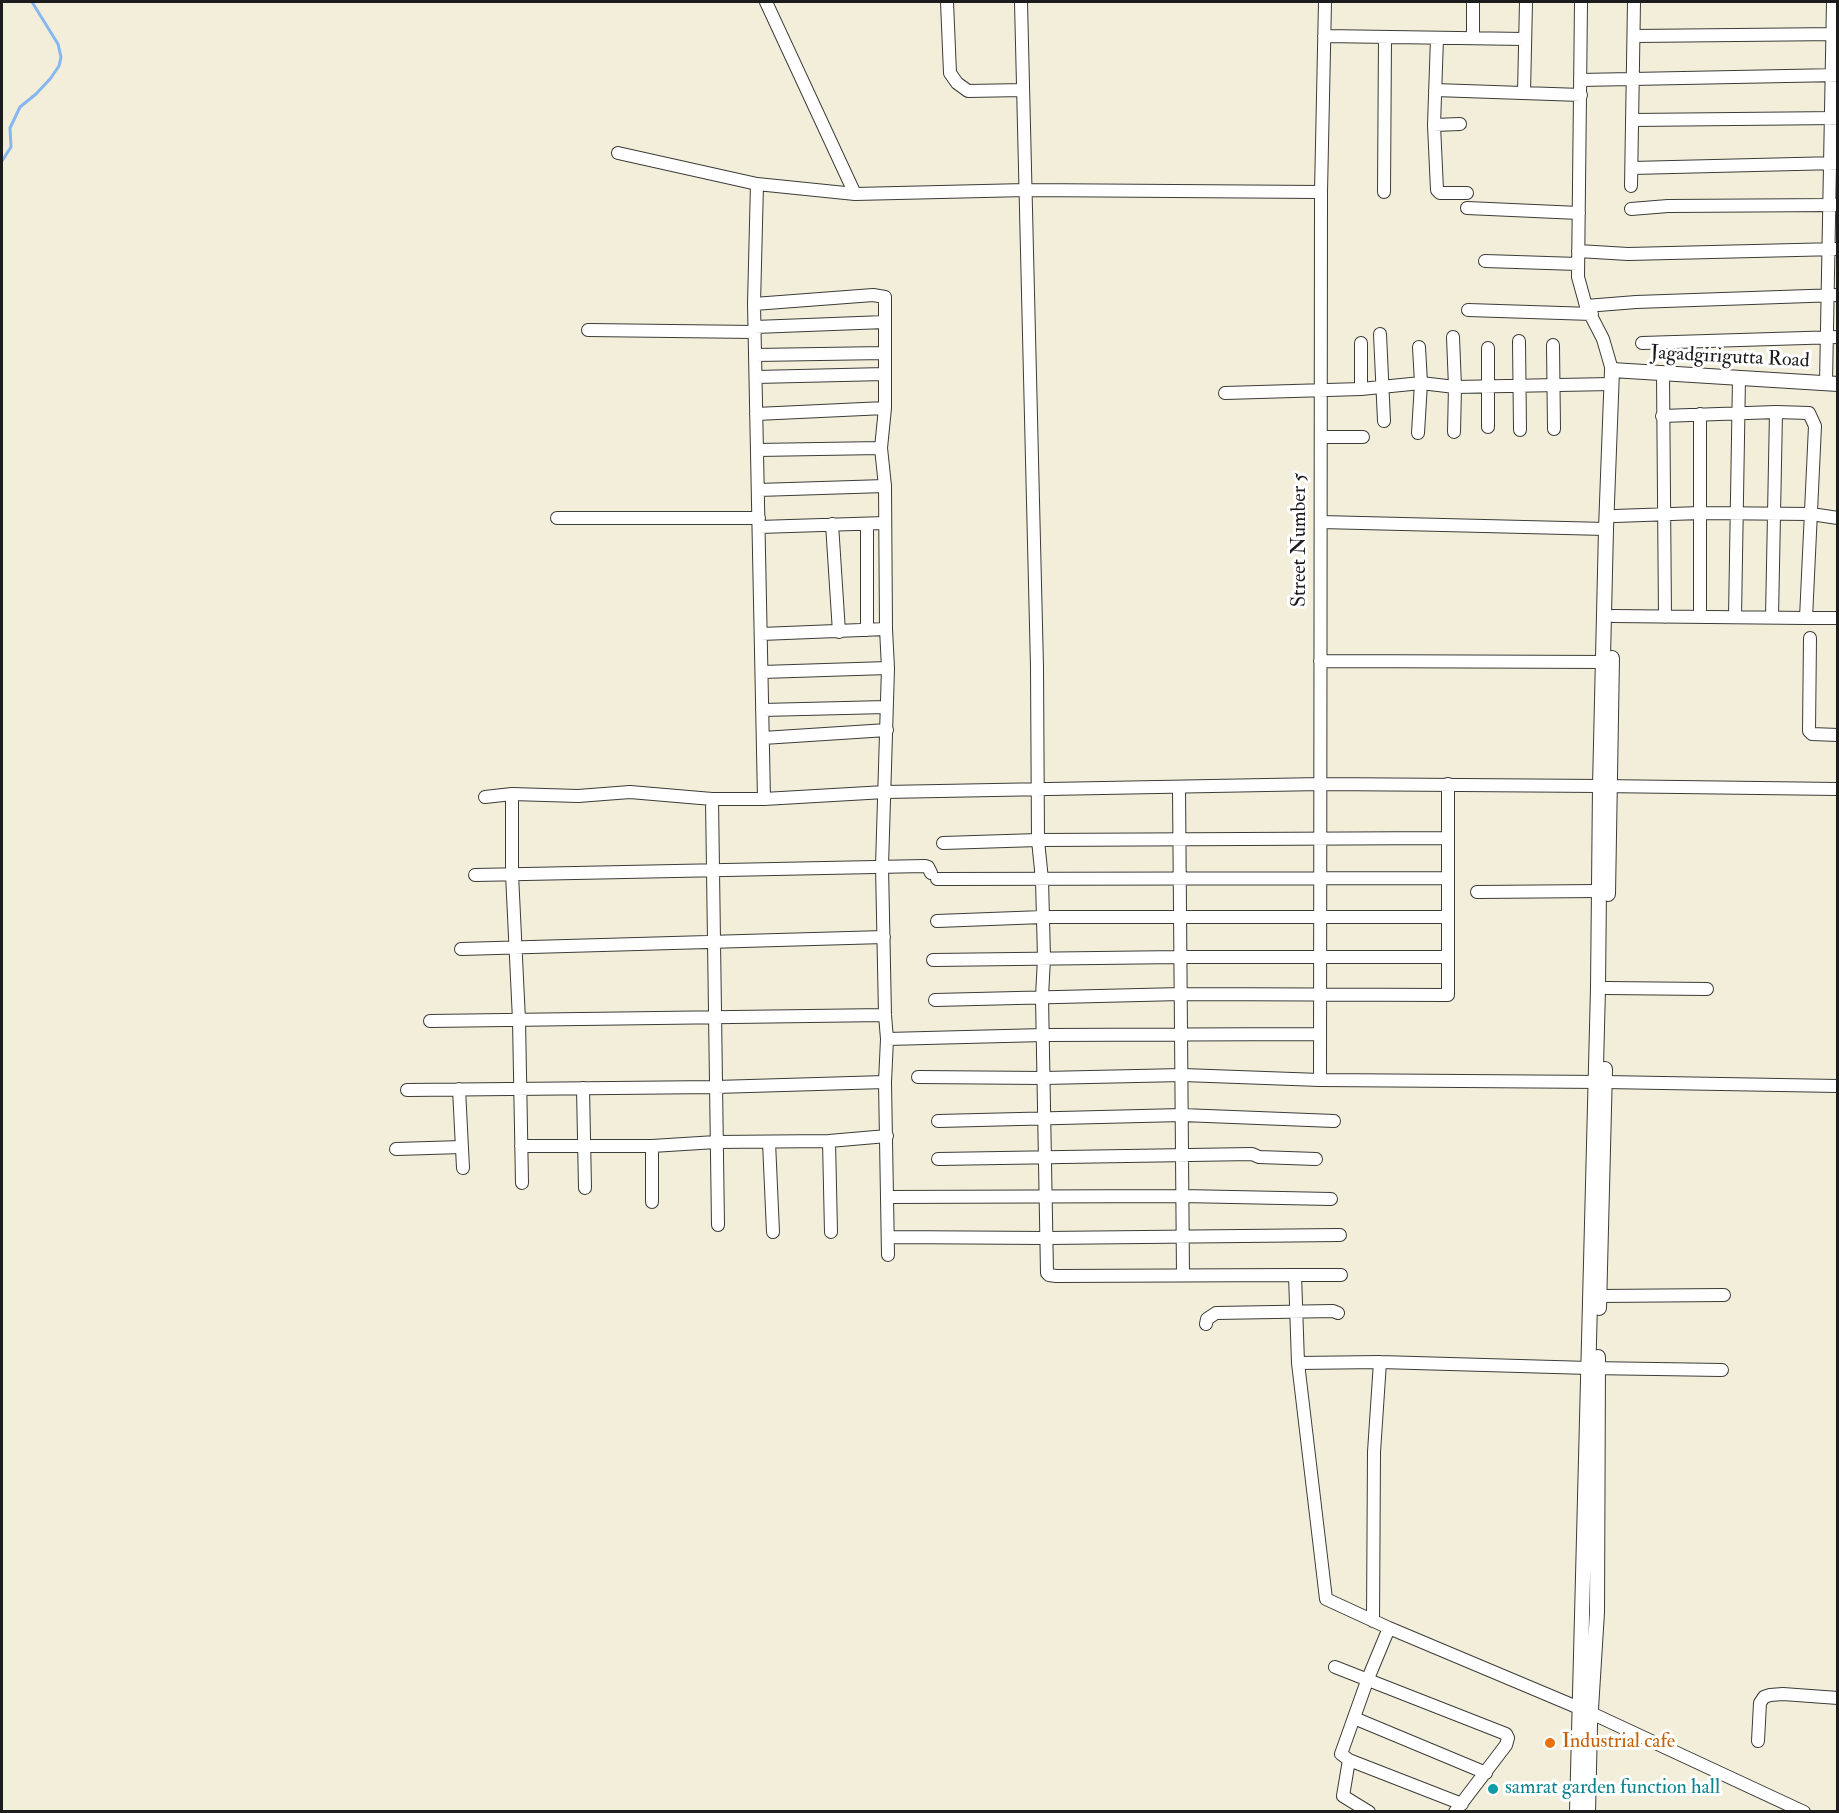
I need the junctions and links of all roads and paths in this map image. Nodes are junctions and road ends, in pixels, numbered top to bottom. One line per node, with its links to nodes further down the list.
1 (766, 2): 37 (street)
2 (947, 2): 20 (street)
3 (1021, 2): 20 (street)
4 (1325, 2): 11 (street, Street Number 5)
5 (1473, 2): 15 (street)
6 (1526, 2): 16 (street)
7 (1581, 2): 18 (street)
8 (1634, 2): 12 (street)
9 (1833, 2): 10 (street)
10 (1835, 34): 12 (street); 17 (street)
11 (1324, 36): 13 (street); 34 (street, Street Number 5)
12 (1634, 36): 19 (street)
13 (1385, 37): 14 (street); 35 (street)
14 (1437, 38): 15 (street); 21 (street)
15 (1473, 38): 16 (street)
16 (1525, 39): 22 (street)
17 (1835, 75): 19 (street); 24 (street)
18 (1580, 80): 19 (street); 23 (street)
19 (1633, 80): 25 (street)
20 (1023, 90): 33 (street)
21 (1435, 90): 22 (street); 26 (street)
22 (1524, 93): 23 (street)
23 (1581, 95): 41 (street)
24 (1834, 118): 25 (street); 29 (street)
25 (1632, 120): 30 (street)
26 (1434, 124): 27 (street); 36 (street)
27 (1460, 124)
28 (618, 153): 31 (street)
29 (1834, 163): 30 (street); 38 (street)
30 (1632, 168): 32 (street)
31 (757, 184): 37 (street); 47 (street)
32 (1631, 186)
33 (1026, 190): 34 (street); 37 (street); 137 (street)
34 (1321, 192): 77 (street, Street Number 5)
35 (1383, 192)
36 (1467, 193)
37 (855, 194)
38 (1833, 205): 40 (street); 42 (street)
39 (1467, 208): 41 (street)
40 (1631, 209)
41 (1579, 213): 43 (street)
42 (1833, 250): 43 (street); 46 (street)
43 (1578, 251): 45 (street)
44 (1485, 261): 45 (street)
45 (1578, 264): 49 (street)
46 (1833, 295): 49 (street); 55 (street)
47 (754, 304): 50 (street); 51 (street)
48 (1468, 310): 49 (street)
49 (1589, 310): 66 (street)
50 (885, 322): 51 (street); 62 (street)
51 (755, 329): 52 (street); 63 (street)
52 (588, 330)
53 (1380, 334): 71 (street)
54 (1453, 337): 75 (street)
55 (1832, 337): 58 (street); 70 (street)
56 (1520, 341): 73 (street)
57 (1361, 343): 76 (street)
58 (1642, 343)
59 (1552, 345): 74 (street)
60 (1419, 347): 69 (street)
61 (1488, 348): 72 (street)
62 (885, 353): 63 (street); 64 (street)
63 (755, 355): 67 (street)
64 (885, 374): 67 (street); 79 (street)
65 (1663, 374): 66 (street, Jagadgirigutta Road); 68 (street, Jagadgirigutta Road); 84 (street)
66 (1614, 375): 74 (street); 102 (street); 110 (street)
67 (756, 377): 82 (street)
68 (1739, 378): 70 (street, Jagadgirigutta Road); 81 (street)
69 (1421, 383): 71 (street); 75 (street); 90 (street)
70 (1832, 384)
71 (1383, 386): 76 (street); 85 (street)
72 (1488, 386): 73 (street); 75 (street); 86 (street)
73 (1520, 386): 74 (street); 88 (street)
74 (1554, 386): 87 (street)
75 (1455, 387): 89 (street)
76 (1361, 388): 77 (street)
77 (1321, 390): 78 (street); 91 (street, Street Number 5)
78 (1225, 393)
79 (885, 408): 82 (street); 93 (street)
80 (1776, 412): 81 (street); 99 (street); 100 (street)
81 (1738, 413): 83 (street); 98 (street)
82 (756, 414): 94 (street)
83 (1700, 414): 84 (street); 97 (street)
84 (1662, 416): 101 (street)
85 (1384, 421)
86 (1488, 427)
87 (1554, 429)
88 (1520, 430)
89 (1454, 432)
90 (1418, 433)
91 (1321, 436): 92 (street); 106 (street, Street Number 5)
92 (1363, 437)
93 (882, 448): 94 (street); 95 (street)
94 (757, 450): 96 (street)
95 (885, 486): 96 (street); 107 (street)
96 (758, 490): 105 (street)
97 (1700, 513): 98 (street); 101 (street); 113 (street)
98 (1737, 514): 99 (street); 114 (street)
99 (1774, 514): 100 (street); 115 (street)
100 (1811, 514): 104 (street); 116 (street)
101 (1663, 515): 102 (street); 112 (street)
102 (1615, 516): 111 (street)
103 (557, 518): 105 (street)
104 (1838, 518)
105 (759, 522): 108 (street); 121 (street)
106 (1321, 522): 110 (street); 123 (street, Street Number 5)
107 (885, 523): 109 (street); 118 (street)
108 (832, 524): 109 (street); 120 (street)
109 (867, 524): 119 (street)
110 (1606, 529): 124 (street)
111 (1613, 616): 112 (street); 124 (street)
112 (1665, 617): 113 (street)
113 (1700, 617): 114 (street)
114 (1735, 617): 115 (street)
115 (1772, 618): 116 (street)
116 (1806, 618): 117 (street)
117 (1838, 618)
118 (886, 629): 119 (street); 125 (street)
119 (867, 630): 120 (street)
120 (839, 632): 121 (street)
121 (761, 634): 126 (street)
122 (1810, 638): 130 (street)
123 (1320, 662): 124 (street); 132 (street, Street Number 5)
124 (1608, 662): 134 (street)
125 (888, 668): 126 (street); 127 (street)
126 (762, 672): 128 (street)
127 (886, 707): 128 (street); 129 (street)
128 (762, 710): 131 (street)
129 (887, 730): 131 (street); 138 (street)
130 (1838, 735)
131 (763, 738): 142 (street)
132 (1321, 784): 133 (street); 135 (street); 143 (street, Street Number 5)
133 (1449, 784): 134 (street); 144 (street)
134 (1605, 786): 136 (street); 156 (street); 172 (street)
135 (1179, 788): 137 (street); 145 (street)
136 (1838, 789)
137 (1038, 790): 138 (street); 146 (street)
138 (885, 792): 142 (street); 148 (street)
139 (512, 795): 140 (street); 141 (street); 150 (street)
140 (485, 797)
141 (712, 799): 142 (street); 149 (street)
142 (764, 799)
143 (1320, 838): 144 (street); 145 (street); 152 (street, Street Number 5)
144 (1448, 838): 153 (street)
145 (1180, 839): 146 (street); 154 (street)
146 (1038, 840): 147 (street); 155 (street)
147 (943, 843)
148 (882, 866): 149 (street); 155 (street); 163 (street)
149 (713, 870): 150 (street); 164 (street)
150 (512, 874): 151 (street); 165 (street)
151 (475, 875)
152 (1319, 878): 153 (street); 154 (street); 161 (street, Street Number 5)
153 (1449, 878): 158 (street)
154 (1180, 879): 155 (street); 160 (street)
155 (1042, 880): 159 (street)
156 (1599, 891): 157 (street); 191 (street)
157 (1477, 892)
158 (1448, 916): 161 (street); 169 (street)
159 (1042, 917): 160 (street); 162 (street); 170 (street)
160 (1180, 917): 161 (street); 167 (street)
161 (1320, 917): 168 (street, Street Number 5)
162 (937, 921)
163 (884, 937): 164 (street); 178 (street)
164 (714, 943): 165 (street); 179 (street)
165 (516, 946): 166 (street); 180 (street)
166 (461, 949)
167 (1181, 957): 168 (street); 170 (street); 174 (street)
168 (1320, 957): 169 (street); 175 (street, Street Number 5)
169 (1448, 957): 175 (street)
170 (1044, 958): 171 (street); 176 (street)
171 (933, 960)
172 (1606, 988): 173 (street); 191 (street)
173 (1707, 988)
174 (1181, 994): 175 (street); 176 (street); 182 (street)
175 (1320, 994): 183 (street, Street Number 5)
176 (1042, 997): 177 (street); 184 (street)
177 (935, 1000)
178 (885, 1015): 179 (street); 185 (street)
179 (715, 1017): 180 (street); 194 (street)
180 (519, 1020): 181 (street); 196 (street)
181 (430, 1021)
182 (1182, 1034): 183 (street); 184 (street); 186 (street)
183 (1320, 1034): 189 (street, Street Number 5)
184 (1044, 1035): 185 (street); 188 (street)
185 (887, 1039): 190 (street)
186 (1183, 1075): 188 (street); 189 (street); 198 (street)
187 (918, 1077): 188 (street)
188 (1044, 1078): 199 (street)
189 (1320, 1080): 191 (street)
190 (885, 1082): 194 (street); 202 (street)
191 (1600, 1082): 192 (street); 235 (street); 241 (street)
192 (1838, 1086)
193 (583, 1088): 194 (street); 196 (street); 207 (street)
194 (716, 1088): 204 (street)
195 (459, 1089): 196 (street); 197 (street); 209 (street)
196 (520, 1089): 206 (street)
197 (407, 1090)
198 (1182, 1115): 199 (street); 201 (street); 212 (street)
199 (1044, 1119): 200 (street); 211 (street)
200 (938, 1121)
201 (1334, 1121)
202 (887, 1136): 203 (street); 220 (street)
203 (829, 1141): 205 (street); 225 (street)
204 (716, 1142): 205 (street); 208 (street); 223 (street)
205 (769, 1142): 224 (street)
206 (521, 1146): 207 (street); 216 (street)
207 (584, 1146): 208 (street); 217 (street)
208 (652, 1146): 222 (street)
209 (462, 1147): 210 (street); 215 (street)
210 (396, 1149)
211 (1044, 1156): 212 (street); 213 (street); 218 (street)
212 (1183, 1156): 214 (street); 219 (street)
213 (938, 1159)
214 (1316, 1159)
215 (463, 1168)
216 (522, 1183)
217 (585, 1188)
218 (1046, 1196): 219 (street); 220 (street); 229 (street)
219 (1183, 1196): 221 (street); 228 (street)
220 (887, 1197): 227 (street)
221 (1331, 1199)
222 (652, 1202)
223 (718, 1225)
224 (773, 1232)
225 (831, 1232)
226 (1340, 1235): 228 (street)
227 (888, 1237): 229 (street); 230 (street)
228 (1183, 1237): 229 (street); 231 (street)
229 (1046, 1238): 231 (street)
230 (888, 1255)
231 (1183, 1275): 232 (street)
232 (1295, 1275): 233 (street); 236 (street)
233 (1341, 1275)
234 (1724, 1295): 235 (street)
235 (1600, 1296): 241 (street)
236 (1296, 1313): 237 (street); 238 (street); 240 (street)
237 (1338, 1313)
238 (1206, 1324)
239 (1380, 1362): 240 (street); 241 (street); 243 (street)
240 (1298, 1363): 243 (street)
241 (1593, 1368): 242 (street); 248 (street)
242 (1722, 1370)
243 (1373, 1621): 244 (street)
244 (1389, 1628): 246 (street); 248 (street)
245 (1335, 1667): 246 (street)
246 (1367, 1681): 249 (street); 252 (street)
247 (1838, 1698): 250 (street)
248 (1586, 1711): 255 (street); 256 (street); 257 (street)
249 (1354, 1718): 251 (street); 252 (street)
250 (1758, 1742)
251 (1349, 1760): 253 (street); 254 (street)
252 (1486, 1773): 253 (street)
253 (1459, 1808)
254 (1369, 1812)
255 (1577, 1812)
256 (1588, 1812)
257 (1804, 1812)

